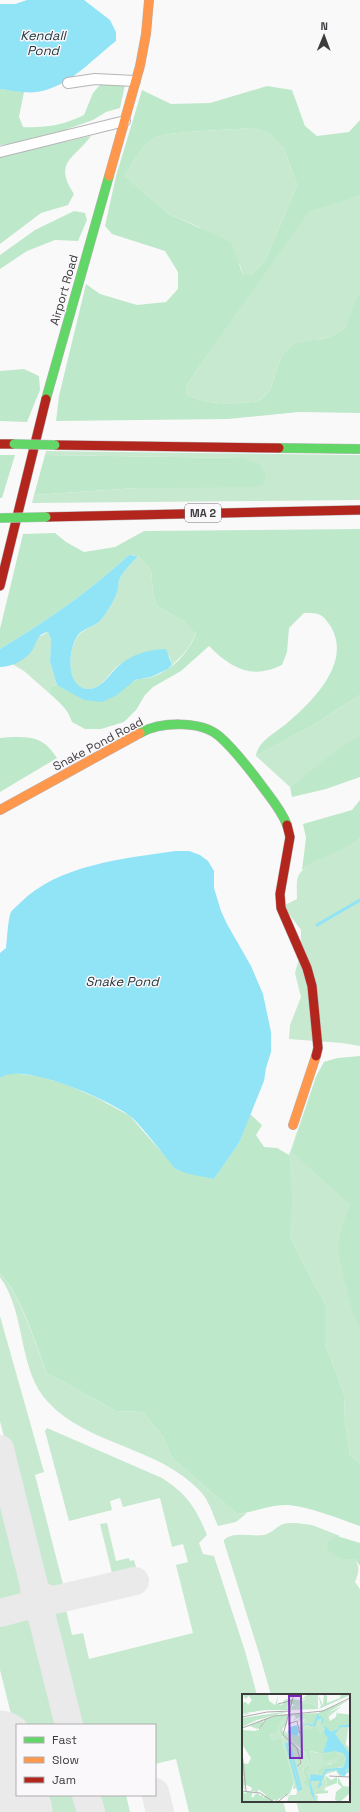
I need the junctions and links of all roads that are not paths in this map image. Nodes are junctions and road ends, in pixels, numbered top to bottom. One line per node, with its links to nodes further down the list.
1 (149, 0): 2 (main road, Airport Road)
2 (135, 81): 3 (street); 4 (main road, Airport Road)
3 (68, 83)
4 (125, 121): 5 (street); 10 (main road, Airport Road)
5 (0, 152)
6 (0, 444): 7 (main road, bridge)
7 (360, 449)
8 (360, 510): 9 (main road, MA 2, bridge)
9 (0, 518)
10 (0, 586)
11 (0, 810): 12 (main road, Snake Pond Road)
12 (293, 1125)

